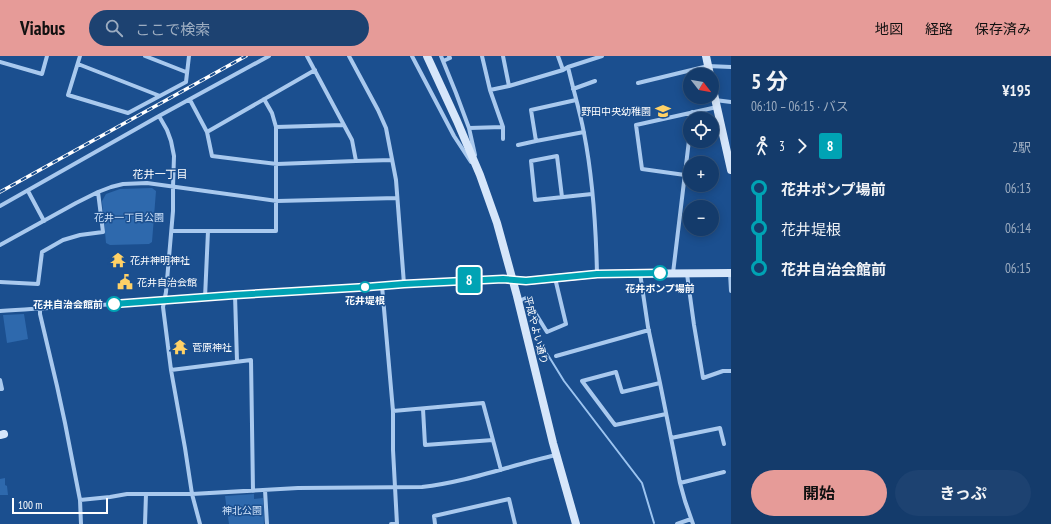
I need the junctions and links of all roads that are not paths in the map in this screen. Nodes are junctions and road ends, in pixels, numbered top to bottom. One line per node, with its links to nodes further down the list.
1 (47, 56): 18 (street)
2 (80, 56): 19 (street)
3 (145, 56): 25 (street)
4 (189, 56): 25 (street)
5 (269, 56): 33 (street)
6 (307, 56): 23 (street)
7 (349, 56): 50 (street)
8 (412, 56): 54 (street)
9 (427, 56): 54 (street, 平成やよい通り)
10 (441, 56): 17 (street)
11 (449, 56): 17 (street)
12 (482, 56): 30 (street)
13 (503, 56): 28 (street)
14 (558, 56): 24 (street)
15 (602, 56): 21 (street)
16 (706, 56): 20 (street)
17 (443, 61): 44 (street)
18 (0, 62)
19 (78, 64): 31 (street); 31 (street)
20 (708, 66): 22 (street); 27 (street)
21 (568, 67): 24 (street); 29 (street)
22 (731, 67)
23 (315, 70): 32 (street); 41 (street)
24 (563, 70): 28 (street)
25 (186, 72): 31 (street)
26 (594, 81): 29 (street)
27 (638, 83)
28 (509, 86): 30 (street)
29 (573, 89): 34 (street)
30 (490, 90): 43 (street)
31 (160, 96)
32 (264, 99): 42 (street); 45 (street)
33 (190, 100): 40 (street); 45 (street)
34 (576, 100): 46 (street); 48 (street)
35 (731, 102): 37 (street)
36 (716, 104): 38 (street); 53 (street)
37 (719, 104)
38 (692, 112)
39 (683, 114): 55 (street)
40 (159, 116): 56 (street); 57 (street)
41 (344, 125): 42 (street); 51 (street)
42 (276, 127): 52 (street)
43 (503, 127): 44 (street); 47 (street)
44 (468, 128): 54 (street)
45 (207, 132): 52 (street)
46 (584, 132): 48 (street); 60 (street)
47 (503, 139)
48 (536, 141): 49 (street)
49 (518, 145)
50 (392, 160): 51 (street); 62 (street)
51 (356, 161): 52 (street)
52 (277, 164): 63 (street)
53 (731, 170)
54 (480, 175): 75 (street, 平成やよい通り)
55 (683, 175)
56 (173, 187): 59 (street); 63 (street); 66 (street)
57 (28, 190): 64 (street); 65 (street)
58 (683, 191): 69 (street)
59 (98, 192): 65 (street); 76 (street)
60 (592, 194): 61 (street); 71 (street)
61 (562, 197): 61 (street)
62 (397, 198): 63 (street); 77 (street)
63 (277, 201): 67 (street)
64 (0, 206)
65 (44, 221): 68 (street)
66 (172, 231): 67 (street); 82 (street)
67 (208, 231): 81 (street)
68 (0, 245)
69 (673, 273): 72 (street); 73 (street)
70 (730, 273): 73 (street); 79 (street)
71 (597, 274): 72 (street); 74 (street)
72 (640, 274): 86 (street)
73 (687, 274): 90 (street)
74 (555, 278): 75 (street); 83 (street)
75 (512, 280): 77 (street); 83 (street, 平成やよい通り)
76 (0, 282)
77 (404, 284): 78 (street)
78 (382, 286): 80 (street); 95 (street)
79 (731, 291)
80 (235, 295): 81 (street); 88 (street)
81 (206, 298): 82 (street)
82 (165, 301): 84 (street); 89 (street)
83 (518, 301): 100 (street, 平成やよい通り)
84 (40, 308): 85 (street); 109 (street)
85 (0, 311)
86 (649, 330): 87 (street); 92 (street)
87 (556, 356)
88 (237, 361): 89 (street); 106 (street)
89 (171, 370): 108 (street)
90 (731, 371)
91 (0, 380): 93 (street)
92 (660, 383): 96 (street); 96 (street)
93 (0, 389)
94 (423, 409): 95 (street); 98 (street); 98 (street)
95 (393, 411): 104 (street)
96 (666, 414): 97 (street)
97 (671, 438): 99 (street); 103 (street)
98 (493, 440): 101 (street)
99 (724, 444)
100 (557, 455): 101 (street); 118 (street, 平成やよい通り)
101 (501, 470): 104 (street)
102 (724, 472): 103 (street)
103 (680, 483): 110 (street)
104 (395, 488): 105 (street); 115 (street)
105 (265, 490): 106 (street); 114 (street)
106 (253, 491): 108 (street)
107 (146, 494): 108 (street); 109 (street); 112 (street)
108 (192, 494): 113 (street)
109 (80, 500): 111 (street)
110 (691, 519): 119 (street); 120 (street)
111 (81, 524)
112 (145, 524)
113 (200, 524)
114 (267, 524)
115 (390, 524)
116 (435, 524): 117 (street)
117 (515, 524)
118 (576, 524)
119 (677, 524)
120 (693, 524)

